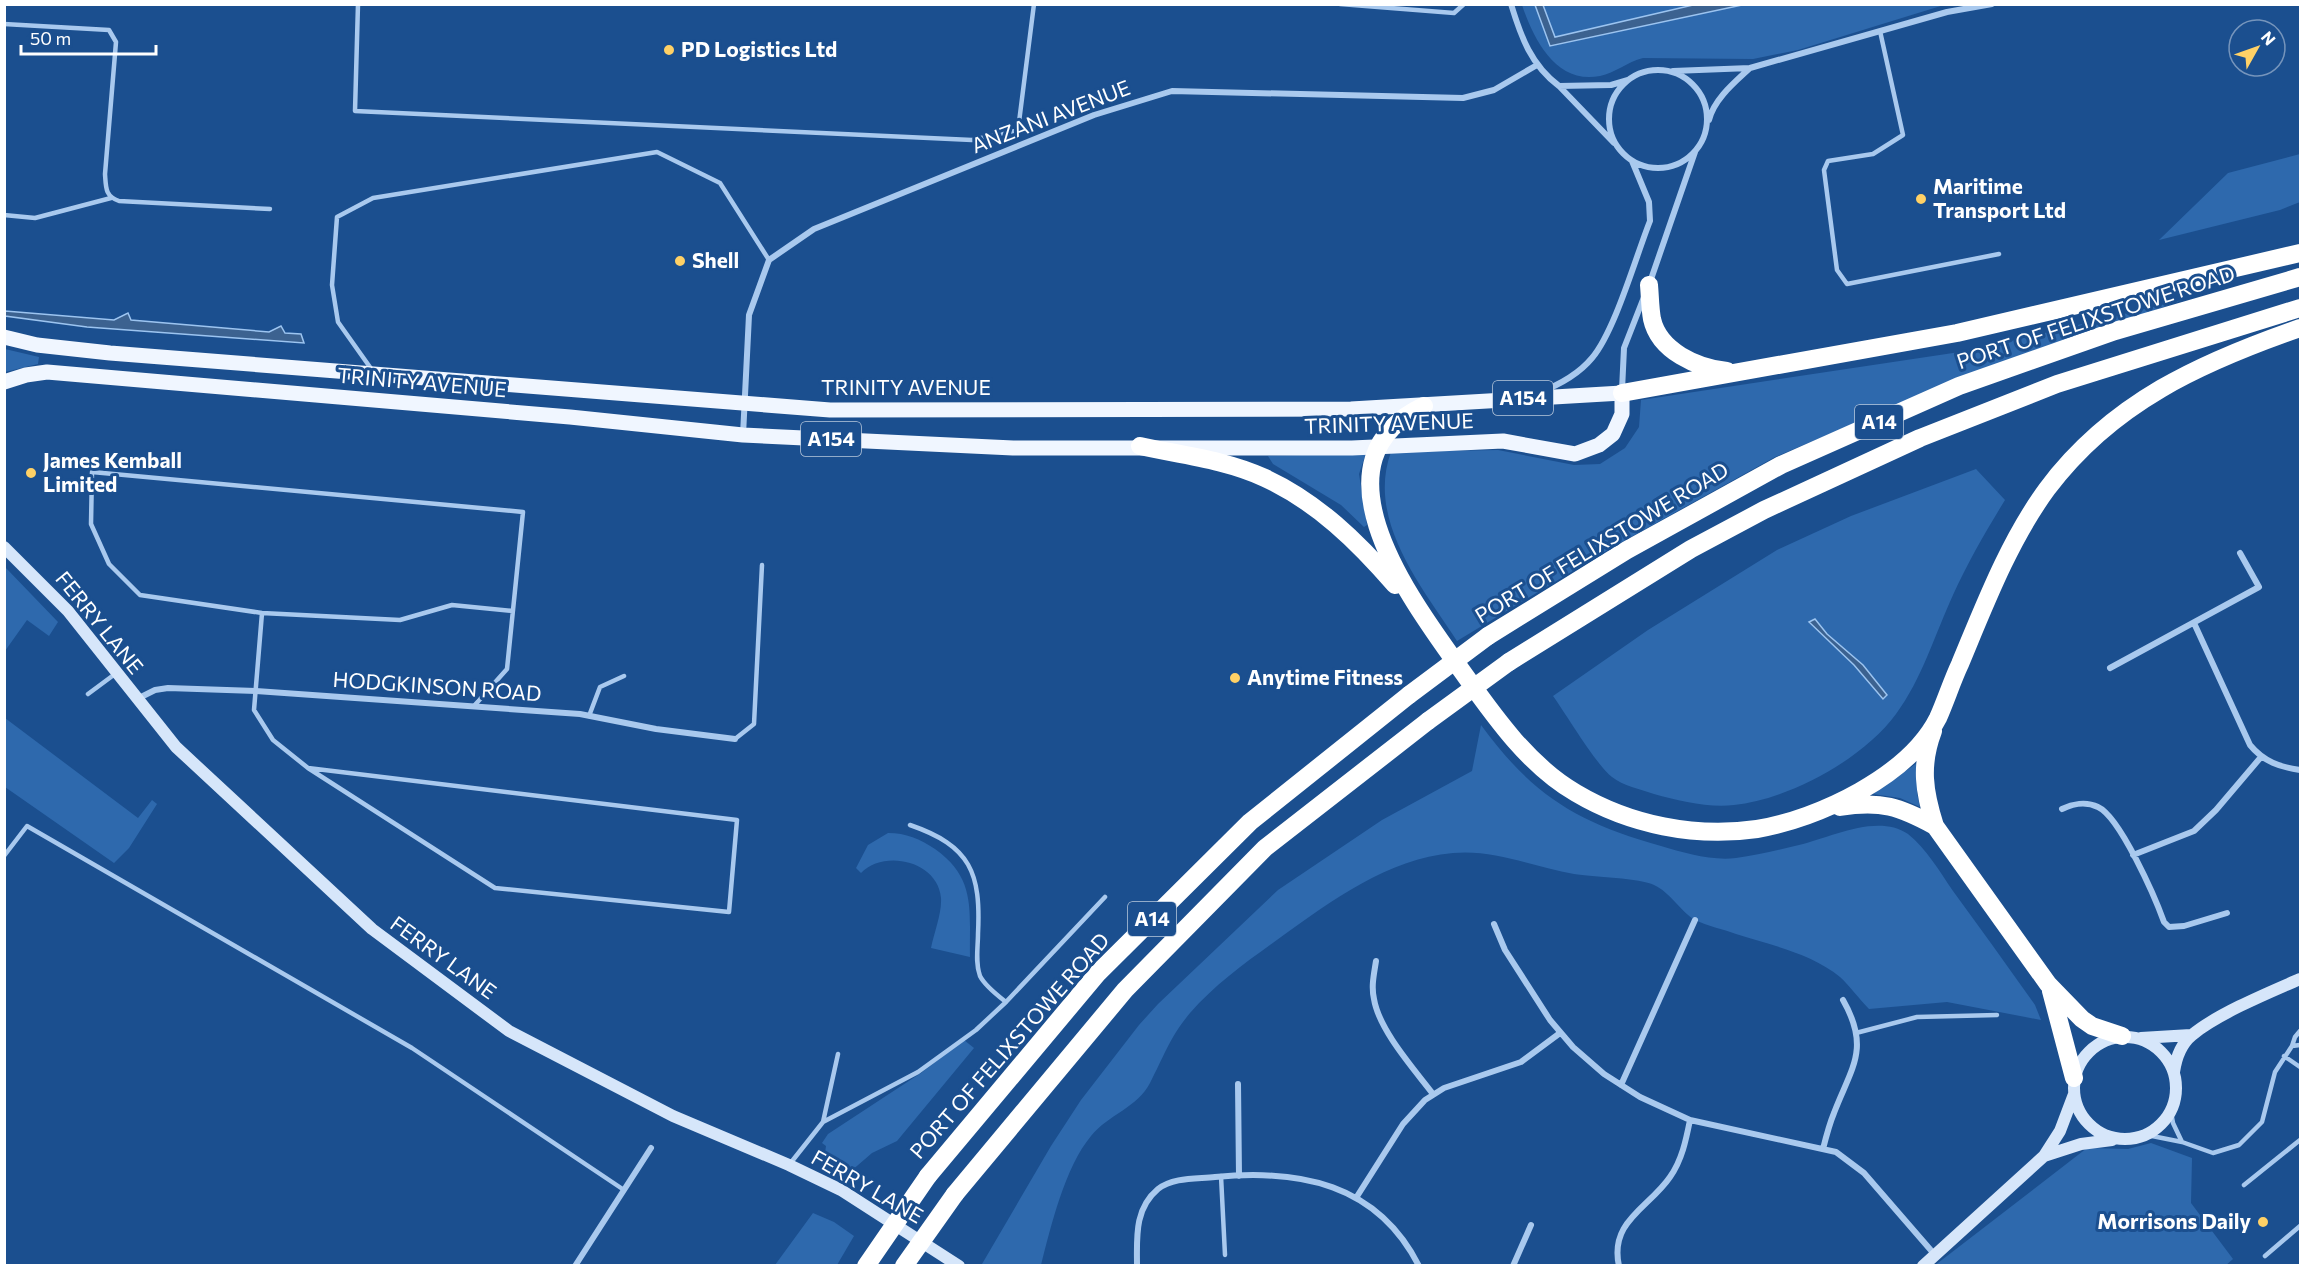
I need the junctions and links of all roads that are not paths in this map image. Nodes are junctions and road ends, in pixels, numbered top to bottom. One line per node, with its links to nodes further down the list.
1 (358, 4): 2 (lane)
2 (1034, 4)
3 (1340, 4): 4 (lane)
4 (1464, 4)
5 (1510, 4): 9 (street)
6 (1992, 4): 8 (street)
7 (4, 24): 18 (lane)
8 (1880, 31): 10 (street); 22 (lane)
9 (1537, 65): 13 (street); 23 (street, ANZANI AVENUE)
10 (1750, 68): 11 (street); 14 (street)
11 (1669, 71): 12 (street); 14 (street)
12 (1629, 80): 13 (street); 15 (street)
13 (1559, 86): 15 (street)
14 (1705, 133): 16 (street)
15 (1620, 150): 17 (street)
16 (1695, 152): 17 (street); 25 (street)
17 (1631, 160): 33 (street)
18 (111, 198): 19 (lane); 20 (lane)
19 (270, 209)
20 (4, 214)
21 (2301, 253): 29 (highway)
22 (1999, 254)
23 (769, 260): 30 (lane); 34 (street)
24 (2301, 277): 112 (highway, PORT OF FELIXSTOWE ROAD / A14, bridge)
25 (1649, 285): 29 (highway); 32 (street)
26 (2301, 308): 113 (highway, A14, bridge)
27 (2301, 328): 54 (highway)
28 (4, 337): 30 (main road, TRINITY AVENUE / A154)
29 (1738, 372): 32 (highway)
30 (374, 373): 34 (main road, TRINITY AVENUE / A154)
31 (4, 382): 36 (main road, TRINITY AVENUE / A154)
32 (1622, 393): 33 (main road, TRINITY AVENUE / A154); 37 (main road, TRINITY AVENUE / A154)
33 (1527, 397): 35 (main road, TRINITY AVENUE / A154)
34 (745, 404): 35 (main road, TRINITY AVENUE / A154); 36 (street)
35 (1424, 406): 37 (highway)
36 (743, 435): 38 (main road, TRINITY AVENUE / A154)
37 (1380, 445): 38 (main road, TRINITY AVENUE / A154); 44 (highway)
38 (1140, 446): 44 (highway)
39 (4, 547): 47 (street, FERRY LANE)
40 (2240, 553): 45 (street)
41 (762, 565): 55 (lane)
42 (513, 611): 43 (lane); 43 (lane); 52 (lane)
43 (262, 613): 49 (lane)
44 (1428, 622): 60 (highway)
45 (2194, 623): 46 (street); 56 (street)
46 (2110, 668)
47 (116, 673): 50 (lane); 51 (street, FERRY LANE)
48 (624, 676): 53 (lane)
49 (256, 691): 51 (street, HODGKINSON ROAD); 52 (street, HODGKINSON ROAD); 57 (lane)
50 (88, 694)
51 (136, 699): 100 (street, FERRY LANE)
52 (474, 706): 53 (street, HODGKINSON ROAD)
53 (589, 716): 55 (street, HODGKINSON ROAD)
54 (1937, 721): 60 (highway); 62 (highway)
55 (735, 739)
56 (2261, 756): 58 (street); 63 (street)
57 (308, 768): 57 (lane)
58 (2301, 770)
59 (2062, 809): 63 (street)
60 (1822, 811): 62 (highway)
61 (910, 825): 73 (lane)
62 (1935, 826): 71 (highway)
63 (2133, 855): 66 (street)
64 (4, 856): 104 (lane)
65 (1105, 897): 73 (lane)
66 (2227, 913)
67 (1695, 920): 87 (street)
68 (1494, 924): 76 (street)
69 (1376, 961): 89 (street)
70 (2301, 979): 78 (street)
71 (2048, 984): 79 (highway); 88 (highway)
72 (1843, 1000): 77 (street)
73 (1006, 1002): 92 (lane)
74 (1997, 1015): 77 (lane)
75 (2301, 1031): 81 (lane)
76 (1560, 1033): 87 (street); 89 (street)
77 (1856, 1033): 98 (street)
78 (2191, 1035): 79 (street); 85 (street)
79 (2130, 1037): 85 (street); 88 (street)
80 (2301, 1045): 81 (lane)
81 (2292, 1046): 83 (lane)
82 (838, 1054): 92 (lane)
83 (2284, 1056): 84 (lane); 96 (lane)
84 (2301, 1067)
85 (2174, 1072): 90 (street)
86 (1238, 1084): 102 (street)
87 (1621, 1085): 91 (street)
88 (2074, 1086): 94 (street); 99 (street)
89 (1433, 1094): 105 (street)
90 (2171, 1112): 93 (street); 96 (lane)
91 (1690, 1120): 98 (street); 118 (street)
92 (824, 1122): 100 (lane)
93 (2147, 1135): 94 (street); 96 (lane)
94 (2120, 1140): 99 (street)
95 (2301, 1140): 103 (lane)
96 (2182, 1142)
97 (651, 1148): 104 (street)
98 (1823, 1149): 109 (street)
99 (2044, 1156): 109 (street)
100 (789, 1165): 114 (street, FERRY LANE)
101 (1221, 1176): 102 (street); 108 (lane); 115 (street)
102 (1239, 1176): 105 (street)
103 (2244, 1185)
104 (624, 1190): 111 (street)
105 (1356, 1198): 116 (street)
106 (1532, 1225): 117 (street)
107 (2301, 1226): 110 (lane)
108 (1225, 1255)
109 (1935, 1255): 119 (street)
110 (2265, 1256)
111 (575, 1266)
112 (866, 1266)
113 (904, 1266)
114 (959, 1266)
115 (1137, 1266)
116 (1419, 1266)
117 (1513, 1266)
118 (1619, 1266)
119 (1923, 1266)

